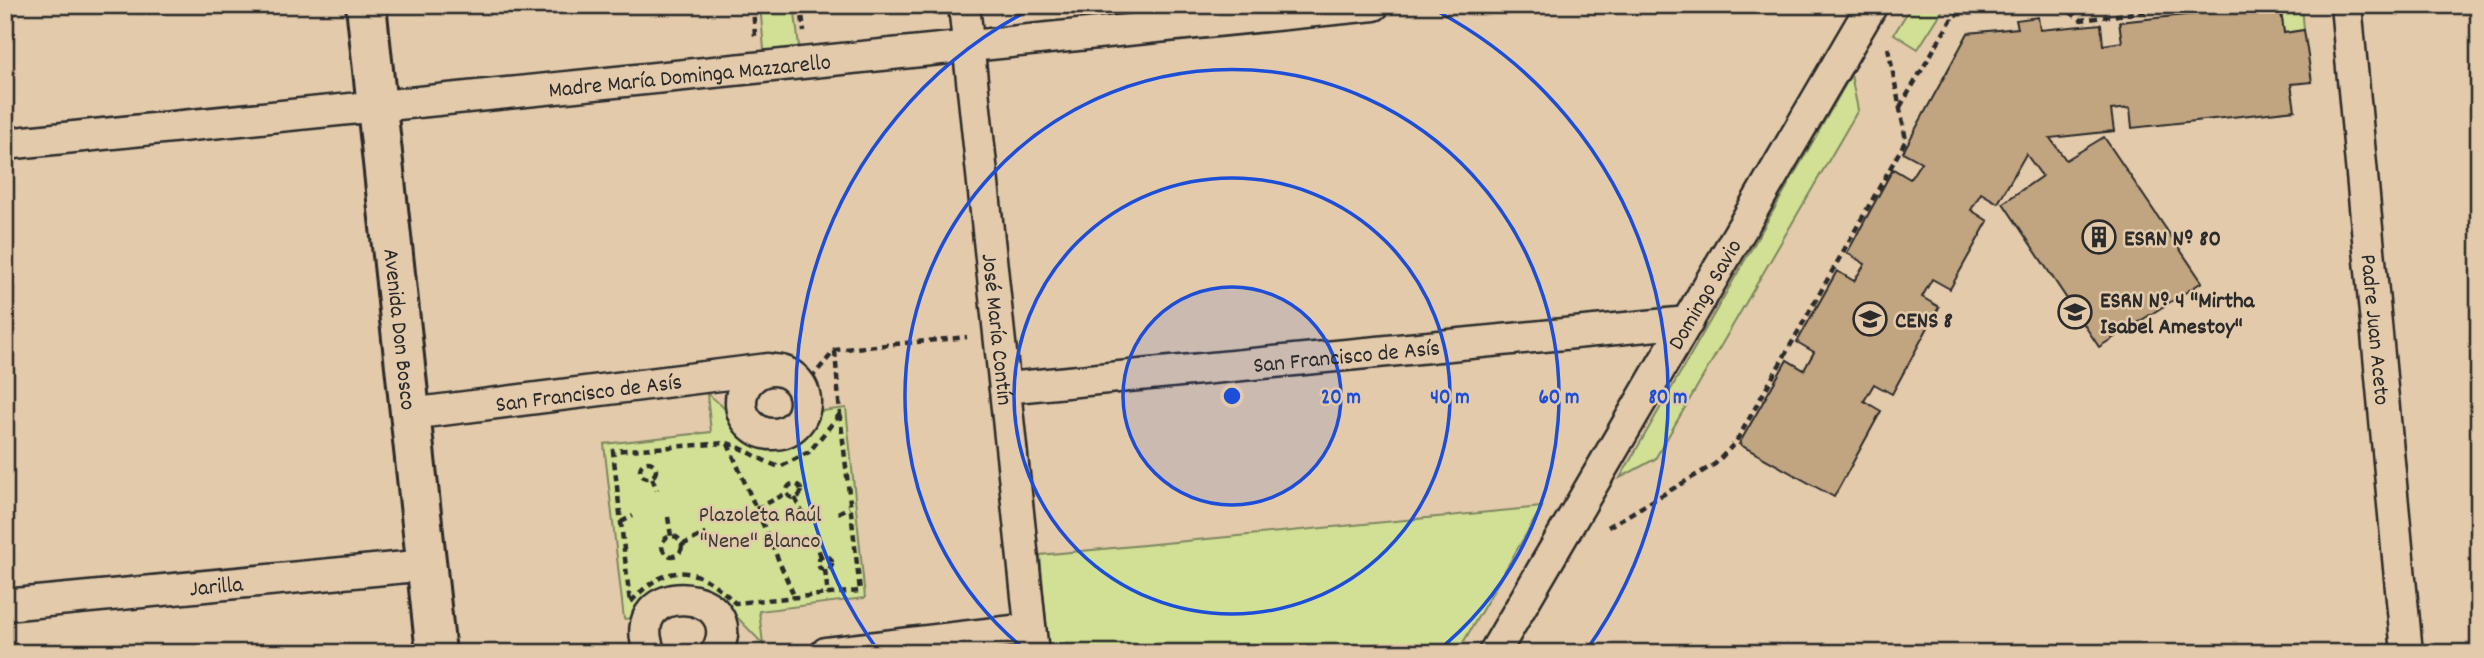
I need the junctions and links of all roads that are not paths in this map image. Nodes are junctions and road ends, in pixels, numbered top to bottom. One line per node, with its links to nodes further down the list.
1 (366, 5): 7 (main road, Avenida Don Bosco)
2 (964, 5): 6 (street, José María Contín)
3 (1374, 5): 6 (street, Madre María Dominga Mazzarello)
4 (1872, 5): 9 (street, Domingo Savio)
5 (2346, 5): 21 (street, Padre Juan Aceto)
6 (970, 47): 7 (street, Madre María Dominga Mazzarello); 11 (street, José María Contín)
7 (378, 109): 8 (street, Madre María Dominga Mazzarello); 12 (main road, Avenida Don Bosco)
8 (5, 144)
9 (1688, 322): 11 (street, San Francisco de Asís); 20 (street, Domingo Savio)
10 (768, 369): 10 (street); 12 (street, San Francisco de Asís)
11 (1005, 388): 15 (street, José María Contín)
12 (410, 414): 13 (main road, Avenida Don Bosco)
13 (427, 565): 14 (street, Jarilla); 16 (main road, Avenida Don Bosco)
14 (5, 605)
15 (1032, 641): 19 (street)
16 (436, 653)
17 (650, 653): 18 (street)
18 (716, 653)
19 (826, 653)
20 (1494, 653)
21 (2407, 653)

